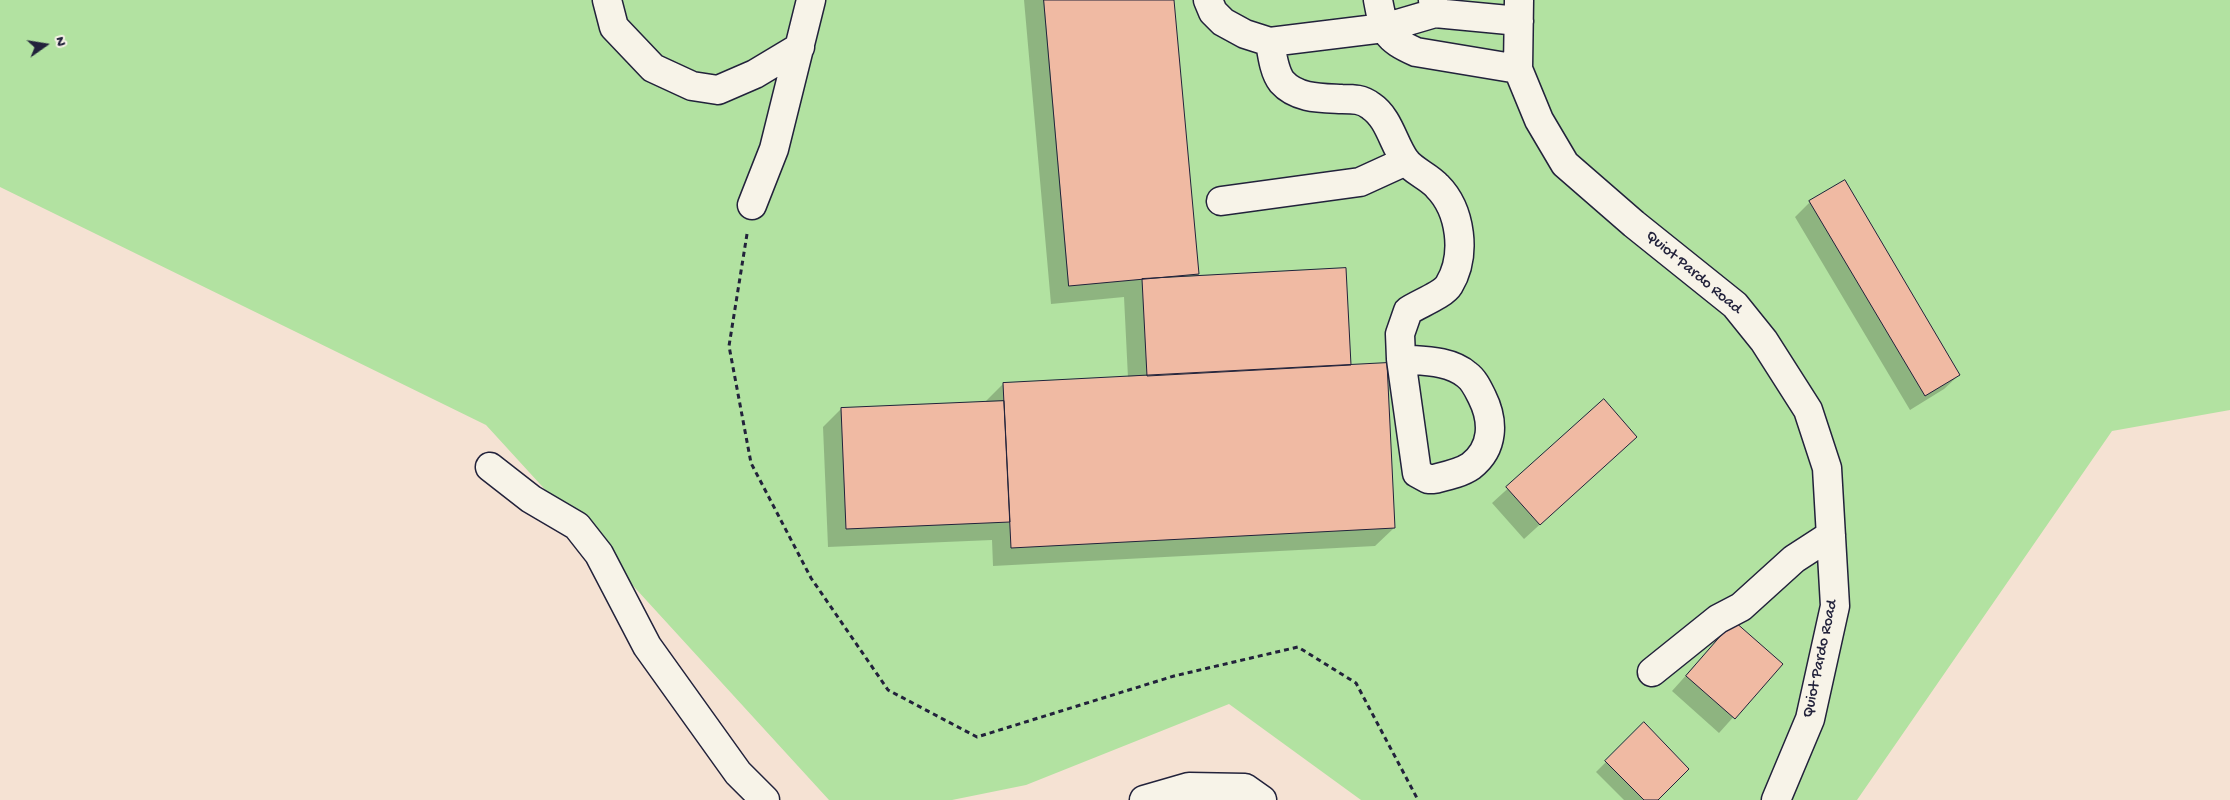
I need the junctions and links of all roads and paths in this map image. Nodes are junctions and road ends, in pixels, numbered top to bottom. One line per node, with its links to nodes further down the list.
1 (607, 0): 9 (street)
2 (811, 0): 9 (street)
3 (1208, 0): 8 (street)
4 (1378, 0): 7 (street)
5 (1434, 7): 6 (street); 7 (street)
6 (1519, 11): 10 (street, Quiot Pardo Road)
7 (1384, 28): 8 (street); 10 (street)
8 (1270, 42): 11 (street)
9 (800, 47): 13 (street)
10 (1518, 69): 16 (street, Quiot Pardo Road)
11 (1406, 161): 12 (street); 14 (street)
12 (1220, 202)
13 (752, 205): 21 (path)
14 (1401, 359): 14 (street)
15 (490, 468): 18 (street)
16 (1831, 535): 17 (street); 22 (street, Quiot Pardo Road)
17 (1652, 672)
18 (765, 800)
19 (1144, 800): 20 (street)
20 (1262, 800)
21 (1418, 800)
22 (1776, 800)

